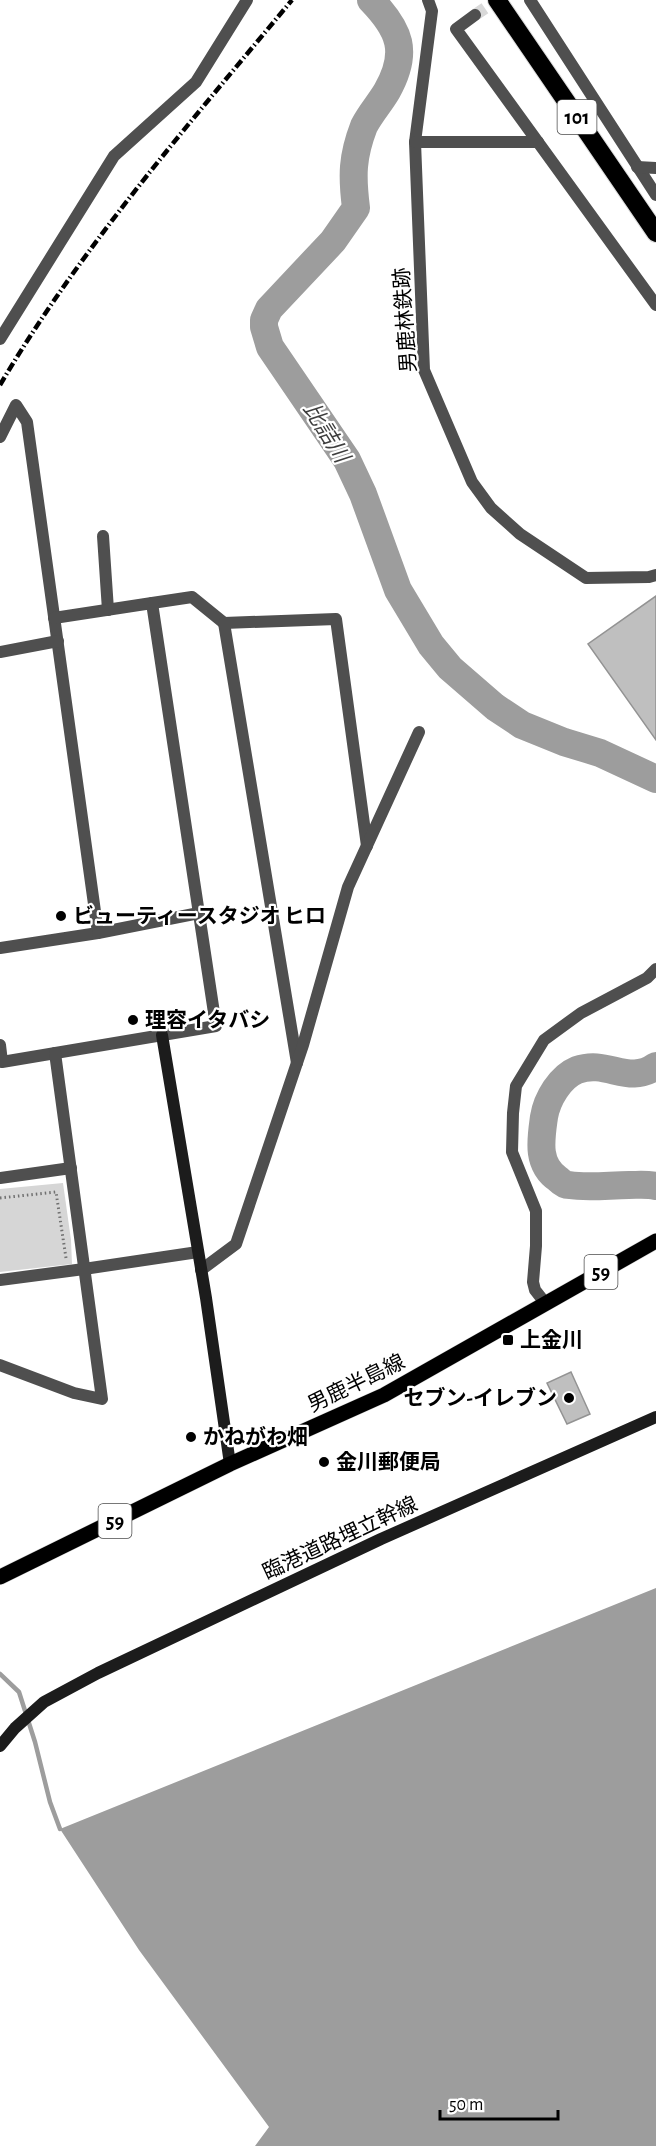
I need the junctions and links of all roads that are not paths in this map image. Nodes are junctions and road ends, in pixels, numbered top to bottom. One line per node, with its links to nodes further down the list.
1 (247, 0): 13 (street)
2 (428, 0): 6 (street, 男鹿林鉄跡)
3 (497, 0): 11 (highway, 101)
4 (530, 0): 8 (street)
5 (475, 15): 7 (street)
6 (415, 142): 7 (street); 16 (street, 男鹿林鉄跡)
7 (538, 142): 12 (street)
8 (637, 166): 9 (street); 10 (street)
9 (656, 168)
10 (656, 195)
11 (656, 233)
12 (656, 305)
13 (0, 339)
14 (0, 437): 19 (street)
15 (103, 536): 18 (street)
16 (656, 575)
17 (152, 603): 18 (street); 20 (street); 25 (street)
18 (108, 610): 19 (street)
19 (54, 618): 21 (street)
20 (224, 623): 24 (street); 33 (street)
21 (58, 642): 22 (street); 26 (street)
22 (0, 652)
23 (419, 732): 24 (street)
24 (367, 846): 33 (street)
25 (199, 913): 26 (street); 29 (street)
26 (98, 933): 27 (street)
27 (0, 948)
28 (656, 969): 41 (street)
29 (162, 1035): 31 (street); 37 (street)
30 (0, 1045): 32 (street)
31 (55, 1053): 32 (street); 34 (street)
32 (1, 1063)
33 (297, 1063): 39 (street)
34 (71, 1168): 35 (street); 38 (street)
35 (0, 1178)
36 (656, 1241): 41 (main road, 男鹿半島線 / 59)
37 (198, 1252): 38 (street); 39 (street)
38 (84, 1269): 40 (street); 42 (street)
39 (201, 1270): 44 (street)
40 (0, 1280)
41 (546, 1304): 44 (main road, 男鹿半島線 / 59)
42 (0, 1365)
43 (656, 1417): 46 (street, 臨港道路埋立幹線)
44 (230, 1464): 45 (main road, 男鹿半島線 / 59)
45 (0, 1577)
46 (0, 1746)

